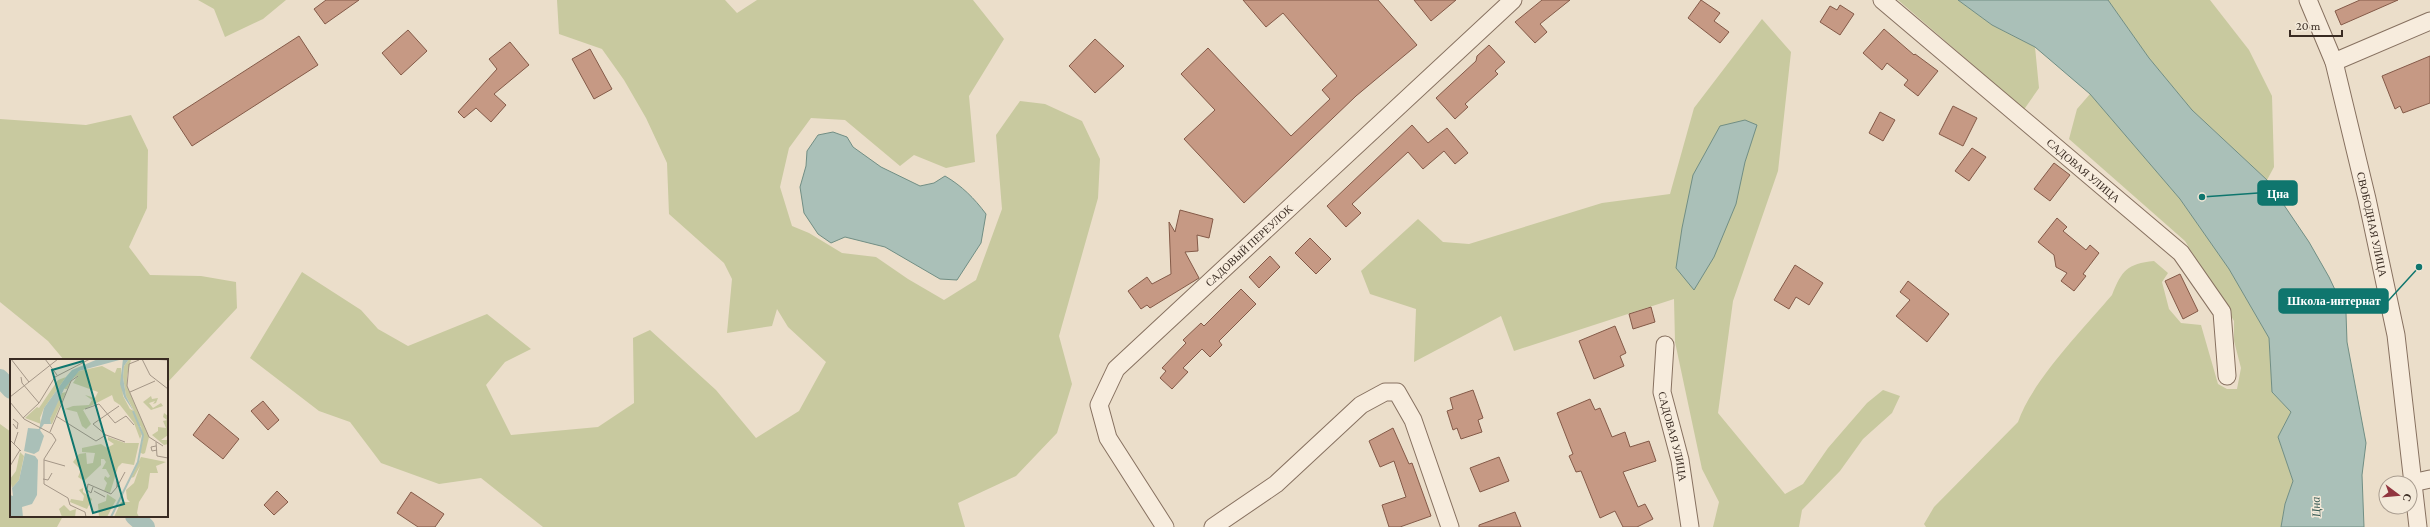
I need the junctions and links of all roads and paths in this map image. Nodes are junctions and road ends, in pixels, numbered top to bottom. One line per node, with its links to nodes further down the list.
1 (1513, 0): 12 (street, САДОВЫЙ ПЕРЕУЛОК)
2 (1882, 0): 7 (street, САДОВАЯ УЛИЦА)
3 (2308, 0): 5 (street, СВОБОДНАЯ УЛИЦА)
4 (2430, 21): 5 (street)
5 (2334, 62): 8 (street, СВОБОДНАЯ УЛИЦА)
6 (1665, 345): 15 (street, САДОВАЯ УЛИЦА)
7 (2227, 376)
8 (2411, 475)
9 (2430, 479): 10 (street)
10 (2418, 482)
11 (2416, 515): 16 (street, СВОБОДНАЯ УЛИЦА)
12 (1165, 527)
13 (1213, 527): 14 (street)
14 (1450, 527)
15 (1690, 527)
16 (2418, 527)

